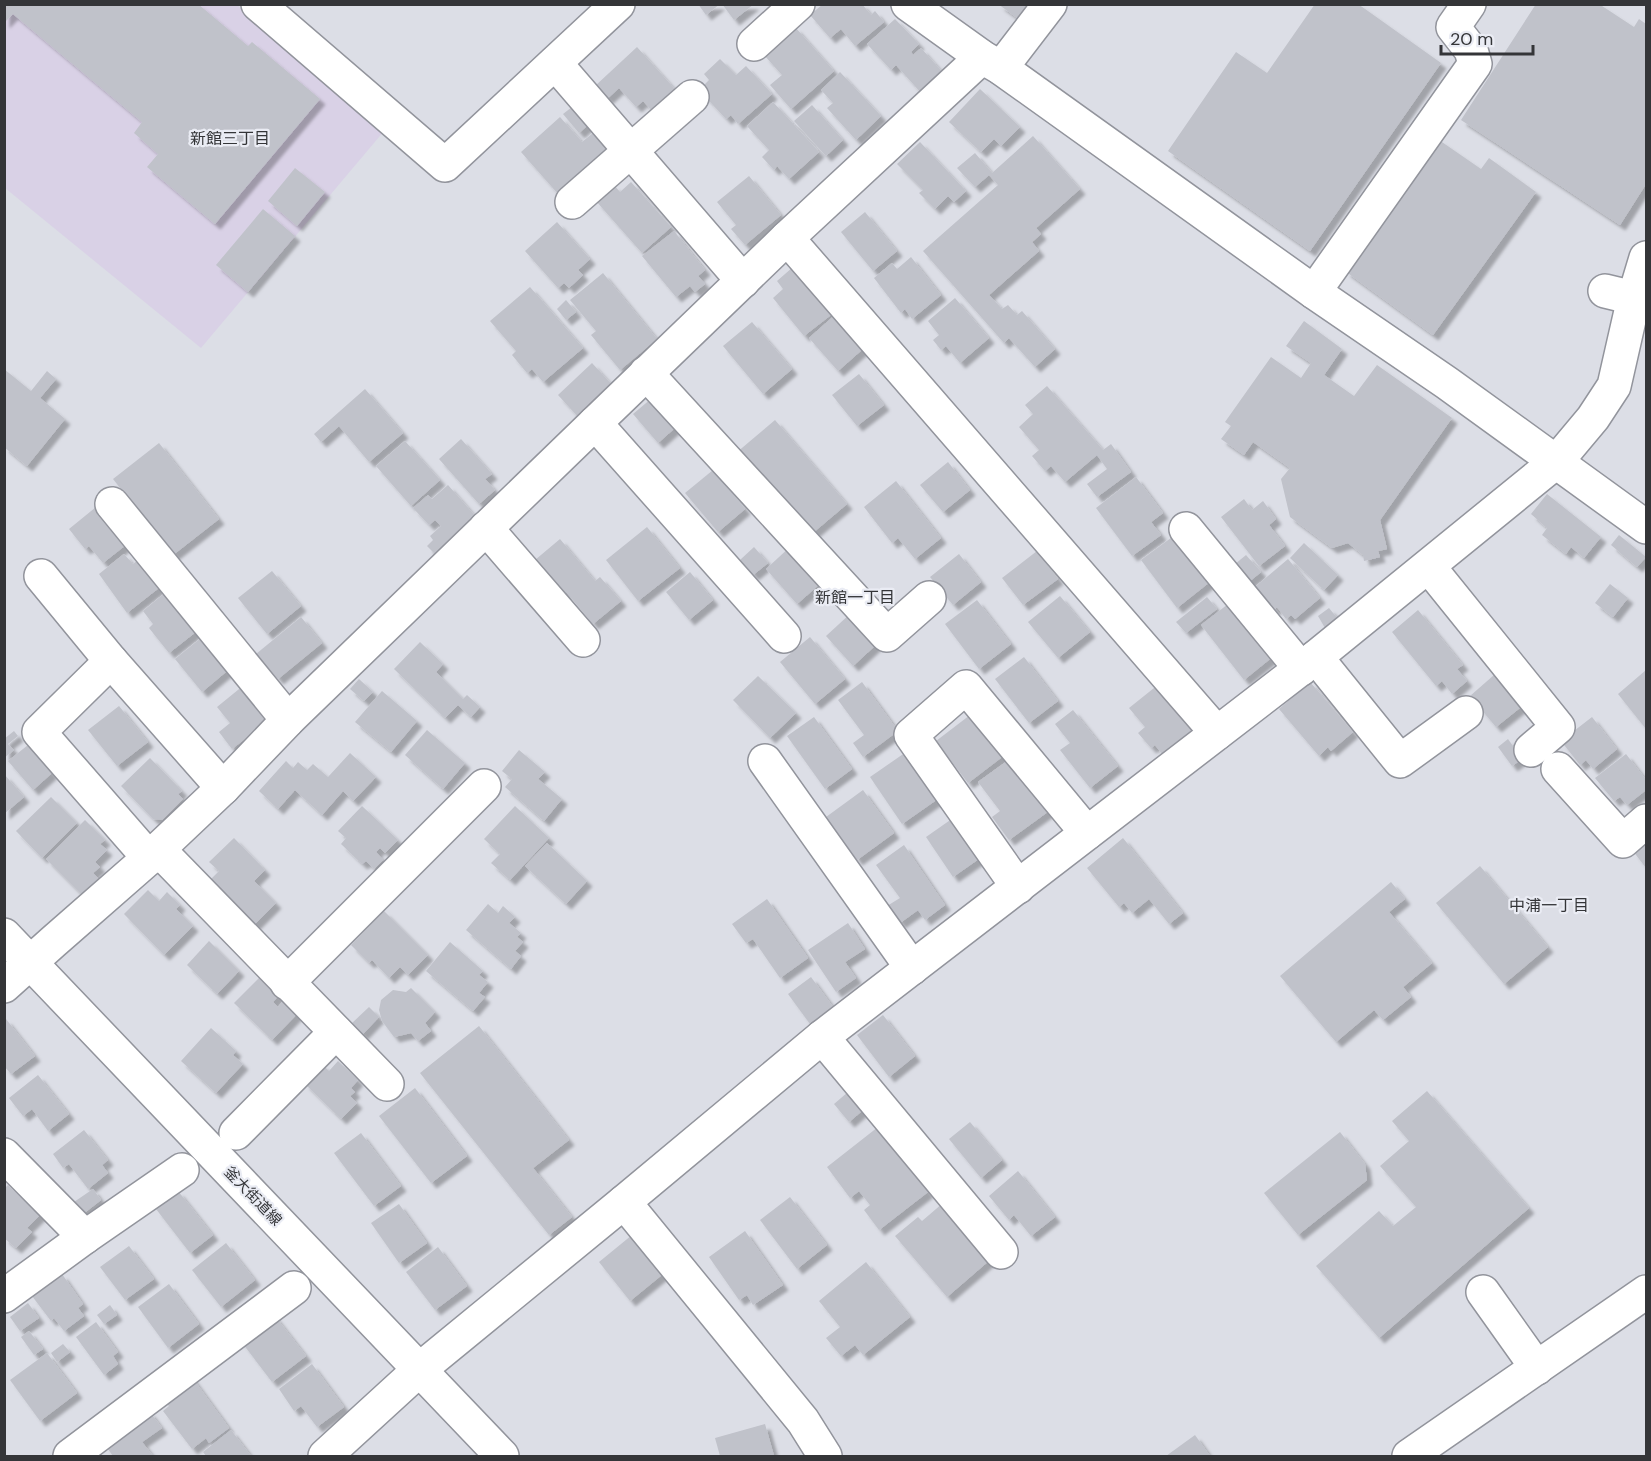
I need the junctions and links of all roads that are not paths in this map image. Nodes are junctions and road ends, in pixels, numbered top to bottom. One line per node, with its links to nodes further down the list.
1 (258, 4): 8 (street)
2 (618, 4): 8 (street)
3 (798, 4): 7 (street)
4 (1050, 4): 9 (street)
5 (1469, 4): 16 (street)
6 (926, 9): 9 (street)
7 (754, 44)
8 (555, 63): 11 (street)
9 (992, 63): 13 (street); 16 (street)
10 (692, 97): 11 (street)
11 (630, 151): 12 (street); 15 (street)
12 (572, 202)
13 (787, 238): 15 (street); 33 (street)
14 (1647, 258): 19 (street)
15 (743, 281): 17 (street)
16 (1314, 292): 19 (street)
17 (646, 373): 18 (street); 26 (street)
18 (595, 423): 22 (street); 27 (street)
19 (1557, 461): 21 (street); 24 (street)
20 (112, 504): 32 (street)
21 (1647, 527)
22 (486, 528): 28 (street); 32 (street)
23 (1186, 529): 30 (street)
24 (1429, 567): 30 (street); 37 (street)
25 (41, 576): 29 (street)
26 (929, 598)
27 (784, 636)
28 (583, 640)
29 (111, 661): 36 (street); 39 (street)
30 (1308, 663): 31 (street); 33 (street)
31 (1466, 713)
32 (288, 720): 36 (street)
33 (1217, 733): 38 (street)
34 (765, 761): 43 (street)
35 (484, 786): 44 (street)
36 (223, 788): 39 (street)
37 (1647, 820)
38 (1086, 833): 40 (street); 40 (street)
39 (154, 854): 42 (street); 44 (street)
40 (1018, 886): 43 (street)
41 (4, 935): 42 (street, 釜大街道線)
42 (30, 962): 45 (street); 60 (street, 釜大街道線)
43 (912, 968): 47 (street)
44 (287, 983): 46 (street)
45 (4, 986)
46 (336, 1032): 48 (street); 49 (street)
47 (822, 1037): 52 (street); 54 (street)
48 (387, 1084)
49 (236, 1133)
50 (4, 1155): 53 (street)
51 (182, 1170): 53 (street)
52 (624, 1202): 60 (street); 64 (street)
53 (85, 1237): 58 (street)
54 (1001, 1252)
55 (294, 1288): 61 (street)
56 (1483, 1292): 59 (street)
57 (1647, 1292): 59 (street)
58 (4, 1296)
59 (1537, 1368): 65 (street)
60 (419, 1370): 62 (street); 63 (street, 釜大街道線)
61 (70, 1456)
62 (325, 1456)
63 (502, 1456)
64 (825, 1456)
65 (1409, 1456)

